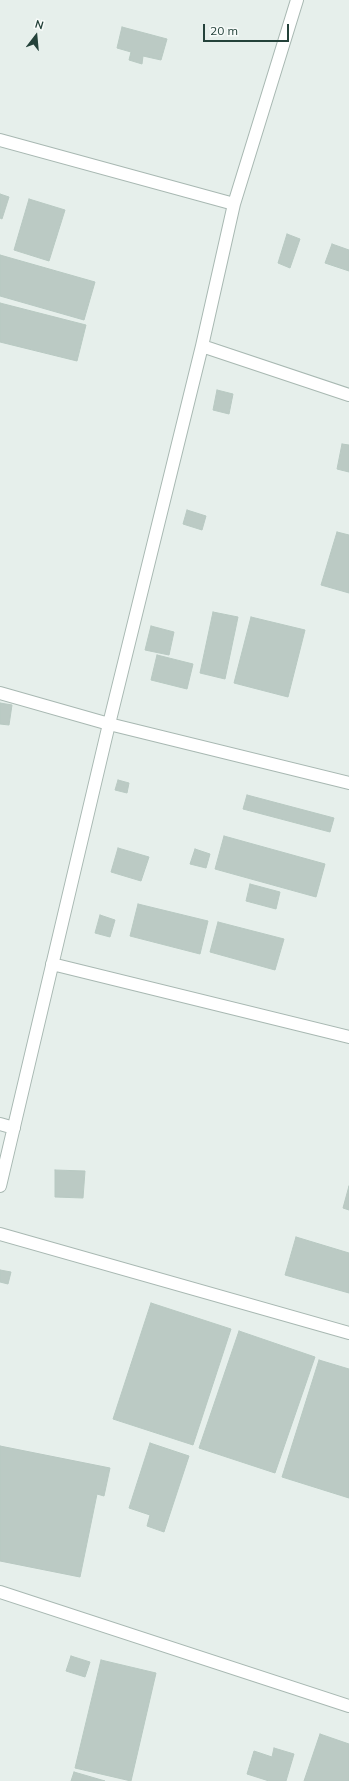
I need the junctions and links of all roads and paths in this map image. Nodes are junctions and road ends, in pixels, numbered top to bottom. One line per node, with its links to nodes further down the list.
1 (298, 0): 3 (street)
2 (0, 140): 3 (street)
3 (234, 204): 4 (street)
4 (202, 346): 5 (street); 7 (street)
5 (349, 395)
6 (0, 693): 7 (street)
7 (109, 724): 8 (street); 9 (street)
8 (349, 783)
9 (52, 964): 10 (street); 12 (street)
10 (349, 1037)
11 (0, 1124): 12 (street)
12 (14, 1128): 13 (street)
13 (0, 1186)
14 (0, 1234): 15 (street)
15 (349, 1333)
16 (0, 1592): 17 (street)
17 (349, 1706)

